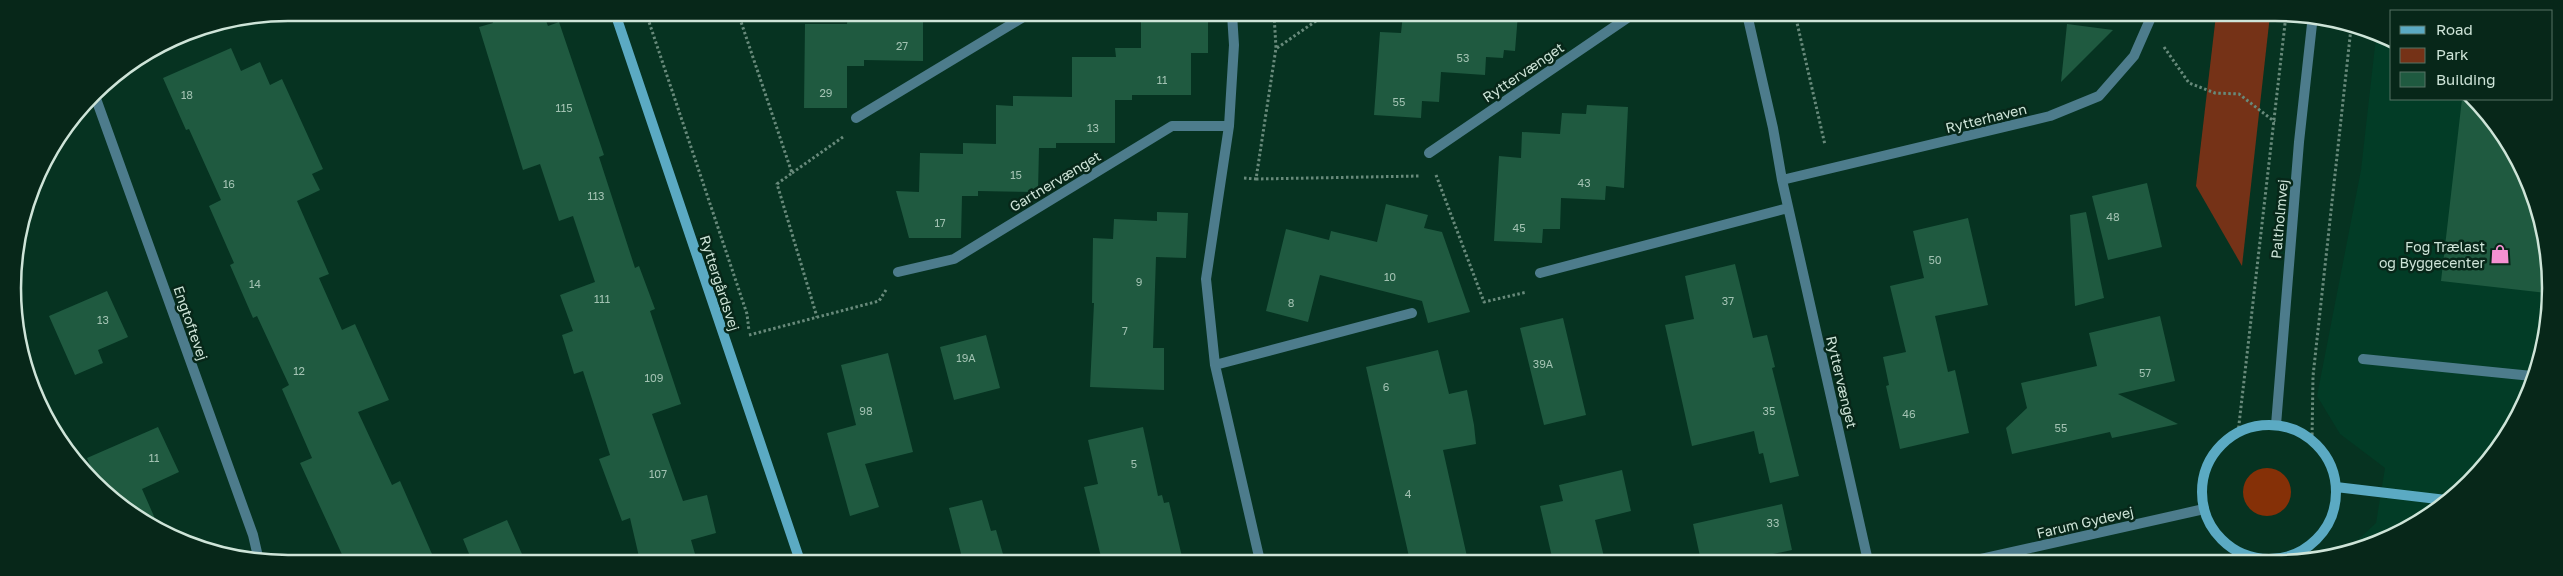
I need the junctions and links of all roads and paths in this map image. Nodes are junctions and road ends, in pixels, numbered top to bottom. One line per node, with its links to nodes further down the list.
1 (618, 21): 37 (street, Ryttergårdsvej)
2 (649, 21): 34 (path)
3 (741, 21): 24 (path)
4 (1017, 21): 18 (street)
5 (1232, 21): 20 (street)
6 (1274, 21): 16 (path)
7 (1316, 21): 16 (path)
8 (1623, 21): 22 (street, Ryttervænget)
9 (1749, 21): 28 (street, Ryttervænget)
10 (1797, 21): 23 (path)
11 (2149, 21): 23 (street, Rytterhaven)
12 (2151, 21): 19 (path)
13 (2285, 22): 19 (path)
14 (2312, 24): 21 (street, Paltholmvej)
15 (2351, 32): 41 (path)
16 (1276, 48): 27 (path)
17 (97, 101): 45 (street, Engtoftevej)
18 (856, 118): 24 (path)
19 (2274, 122): 21 (path); 40 (path)
20 (1229, 126): 25 (street); 30 (street, Gartnervænget)
21 (2299, 142): 39 (street, Paltholmvej)
22 (1429, 153): 26 (path)
23 (1831, 170): 28 (street, Rytterhaven)
24 (792, 173): 33 (path)
25 (1221, 175): 27 (path); 36 (street)
26 (1436, 175): 27 (path); 31 (path)
27 (1256, 179)
28 (1782, 180): 29 (street, Ryttervænget)
29 (1788, 208): 31 (street); 49 (street, Ryttervænget)
30 (898, 272): 33 (path)
31 (1540, 272)
32 (1412, 313): 36 (street)
33 (817, 317): 34 (path)
34 (750, 335): 37 (path)
35 (2363, 359): 38 (street)
36 (1215, 365): 48 (street)
37 (733, 367): 47 (street, Ryttergårdsvej)
38 (2527, 376)
39 (2276, 424): 40 (street); 41 (street)
40 (2238, 433): 44 (street)
41 (2312, 440): 42 (street)
42 (2336, 487): 43 (street); 46 (street)
43 (2438, 499)
44 (2204, 509): 50 (street, Farum Gydevej); 51 (street)
45 (257, 552)
46 (2292, 554)
47 (798, 555)
48 (1259, 555)
49 (1867, 555)
50 (1999, 555)
51 (2247, 555)

